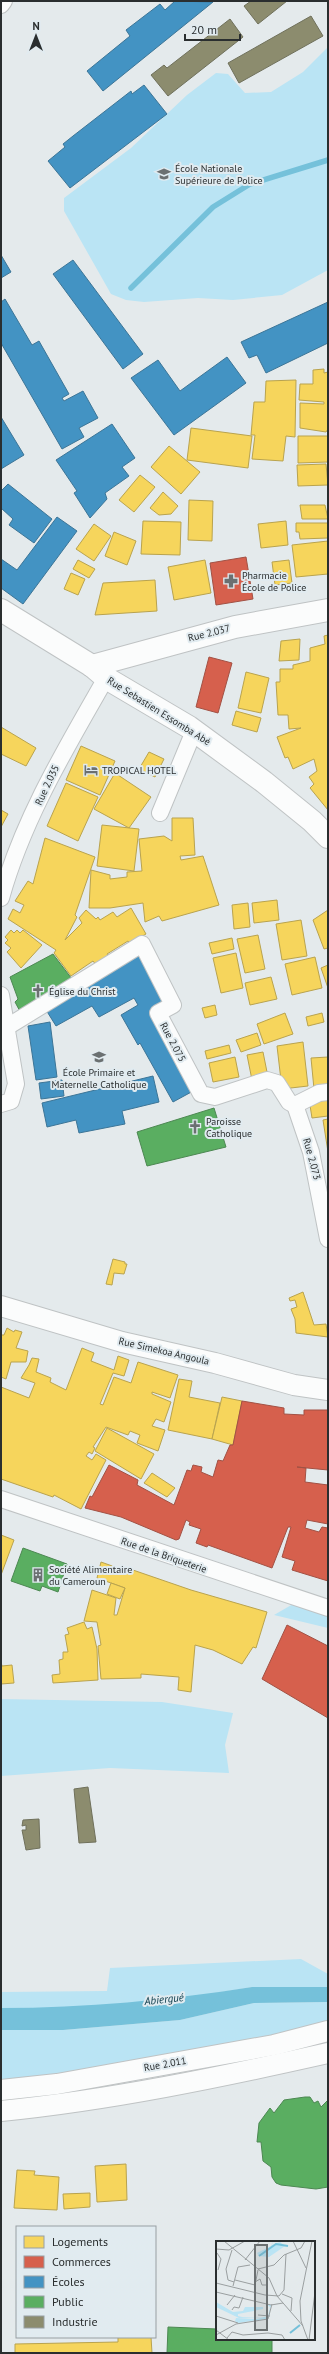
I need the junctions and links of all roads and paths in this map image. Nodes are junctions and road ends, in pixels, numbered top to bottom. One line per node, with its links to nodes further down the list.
1 (4, 1): 2 (street)
2 (1, 5)
3 (1, 610): 5 (main road, Rue Sebastien Essomba Abé)
4 (328, 610): 5 (main road, Rue 2.037)
5 (99, 672): 6 (main road, Rue Sebastien Essomba Abé); 9 (street, Rue 2.035)
6 (194, 731): 7 (street); 8 (main road, Rue Sebastien Essomba Abé)
7 (160, 812)
8 (328, 837)
9 (1, 898)
10 (1, 995): 11 (street)
11 (7, 1027): 13 (street); 14 (street, Rue 2.075)
12 (328, 1092): 14 (street)
13 (6, 1103)
14 (295, 1105): 15 (street, Rue 2.073)
15 (328, 1239)
16 (1, 1306): 17 (street, Rue Simekoa Angoula)
17 (328, 1390)
18 (1, 1499): 19 (street, Rue de la Briqueterie)
19 (328, 1608)
20 (328, 2031): 22 (street, Rue 2.011)
21 (328, 2053): 23 (street, Rue 2.011)
22 (1, 2090)
23 (1, 2111)

